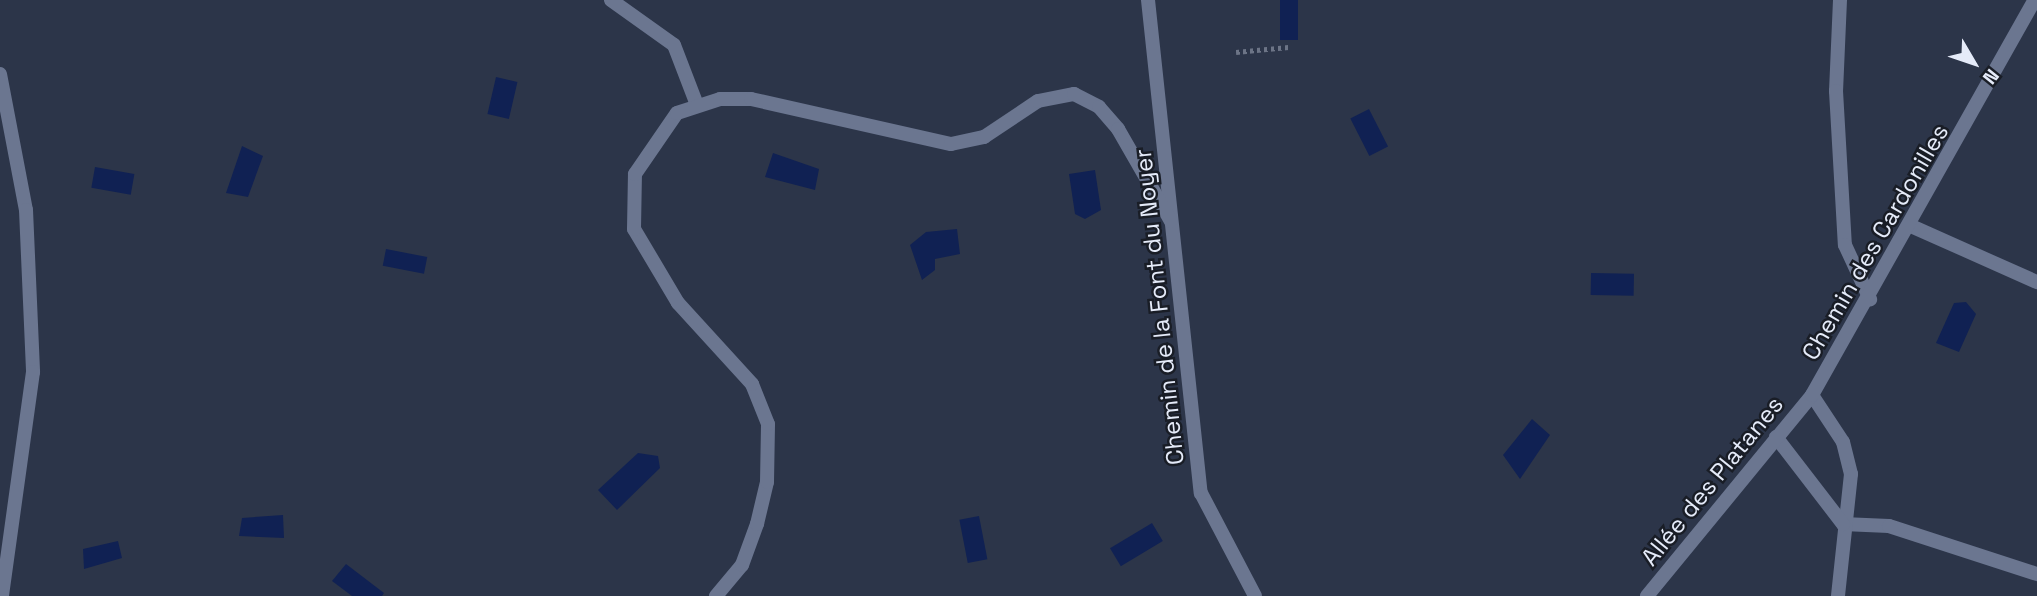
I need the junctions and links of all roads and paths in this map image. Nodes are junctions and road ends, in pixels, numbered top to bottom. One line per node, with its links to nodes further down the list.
1 (611, 0): 8 (street)
2 (1148, 0): 9 (street, Chemin de la Font du Noyer)
3 (1839, 0): 12 (street)
4 (2035, 0): 10 (street, Chemin des Cardonilles)
5 (1289, 47): 6 (path)
6 (1236, 52)
7 (0, 74): 17 (street)
8 (697, 105): 9 (street); 18 (street)
9 (1171, 221): 19 (street, Chemin de la Font du Noyer)
10 (1910, 226): 11 (street); 12 (street, Chemin des Cardonilles)
11 (2037, 282)
12 (1870, 299): 13 (street, Chemin des Cardonilles)
13 (1812, 395): 14 (street, Allée des Platanes); 15 (street)
14 (1776, 437): 15 (street); 20 (street, Allée des Platanes)
15 (1843, 524): 16 (street); 21 (street)
16 (2037, 574)
17 (2, 596)
18 (716, 596)
19 (1255, 596)
20 (1647, 596)
21 (1838, 596)

